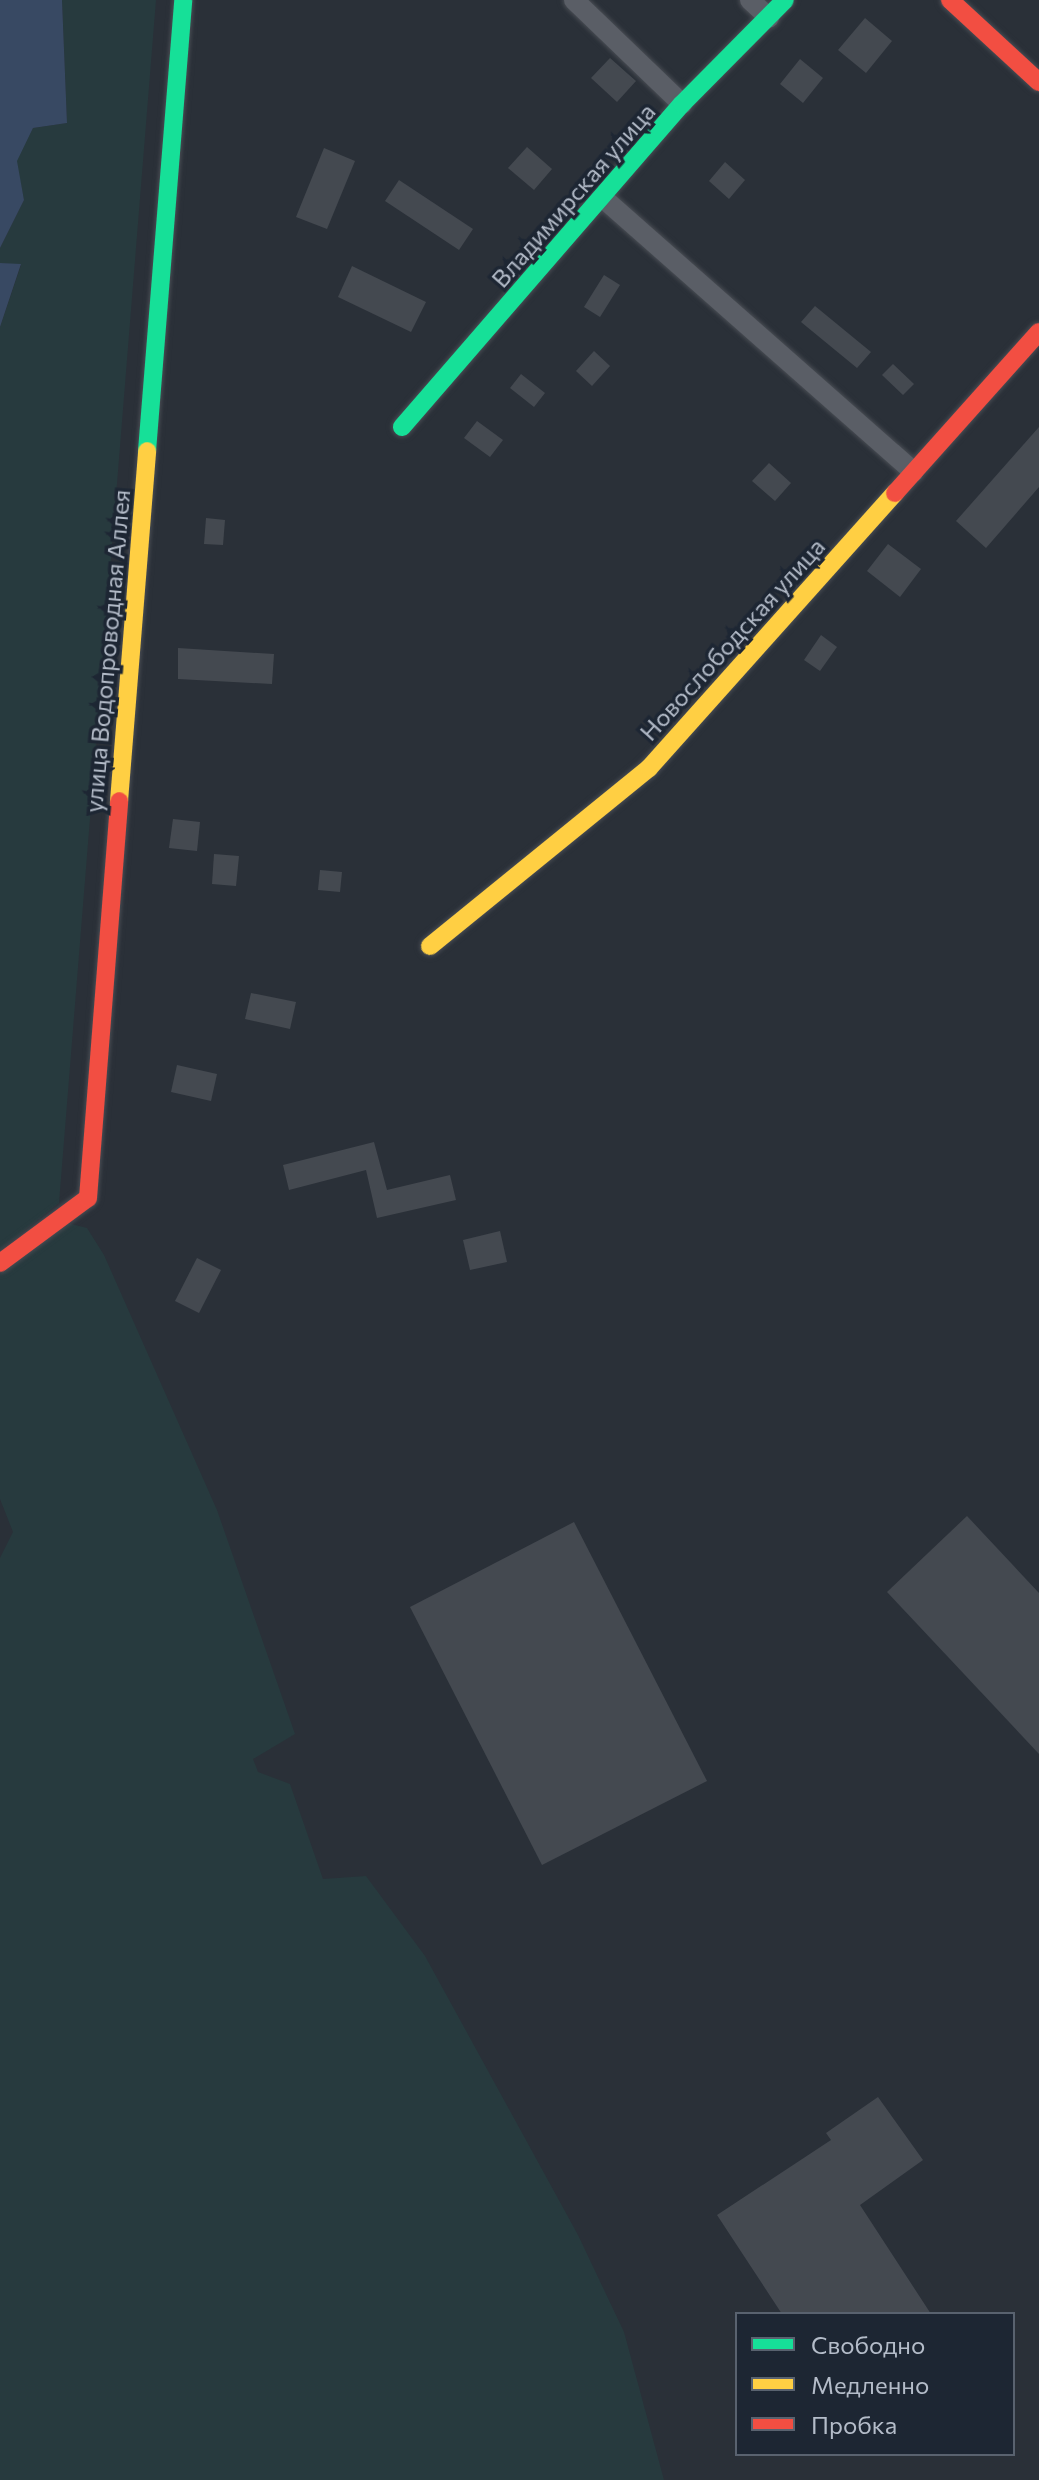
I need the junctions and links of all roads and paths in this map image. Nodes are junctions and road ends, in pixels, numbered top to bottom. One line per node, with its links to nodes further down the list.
1 (183, 0): 14 (street, улица Водопроводная Аллея)
2 (574, 0): 8 (street)
3 (750, 0): 6 (street)
4 (785, 0): 6 (street, Владимирская улица)
5 (950, 0): 7 (street)
6 (769, 18): 8 (street, Владимирская улица)
7 (1039, 82)
8 (682, 104): 9 (street, Владимирская улица)
9 (603, 198): 11 (street, Владимирская улица); 12 (street)
10 (1039, 332): 12 (street, Новослободская улица)
11 (402, 427)
12 (914, 472): 13 (street, Новослободская улица)
13 (430, 946)
14 (0, 1263)

